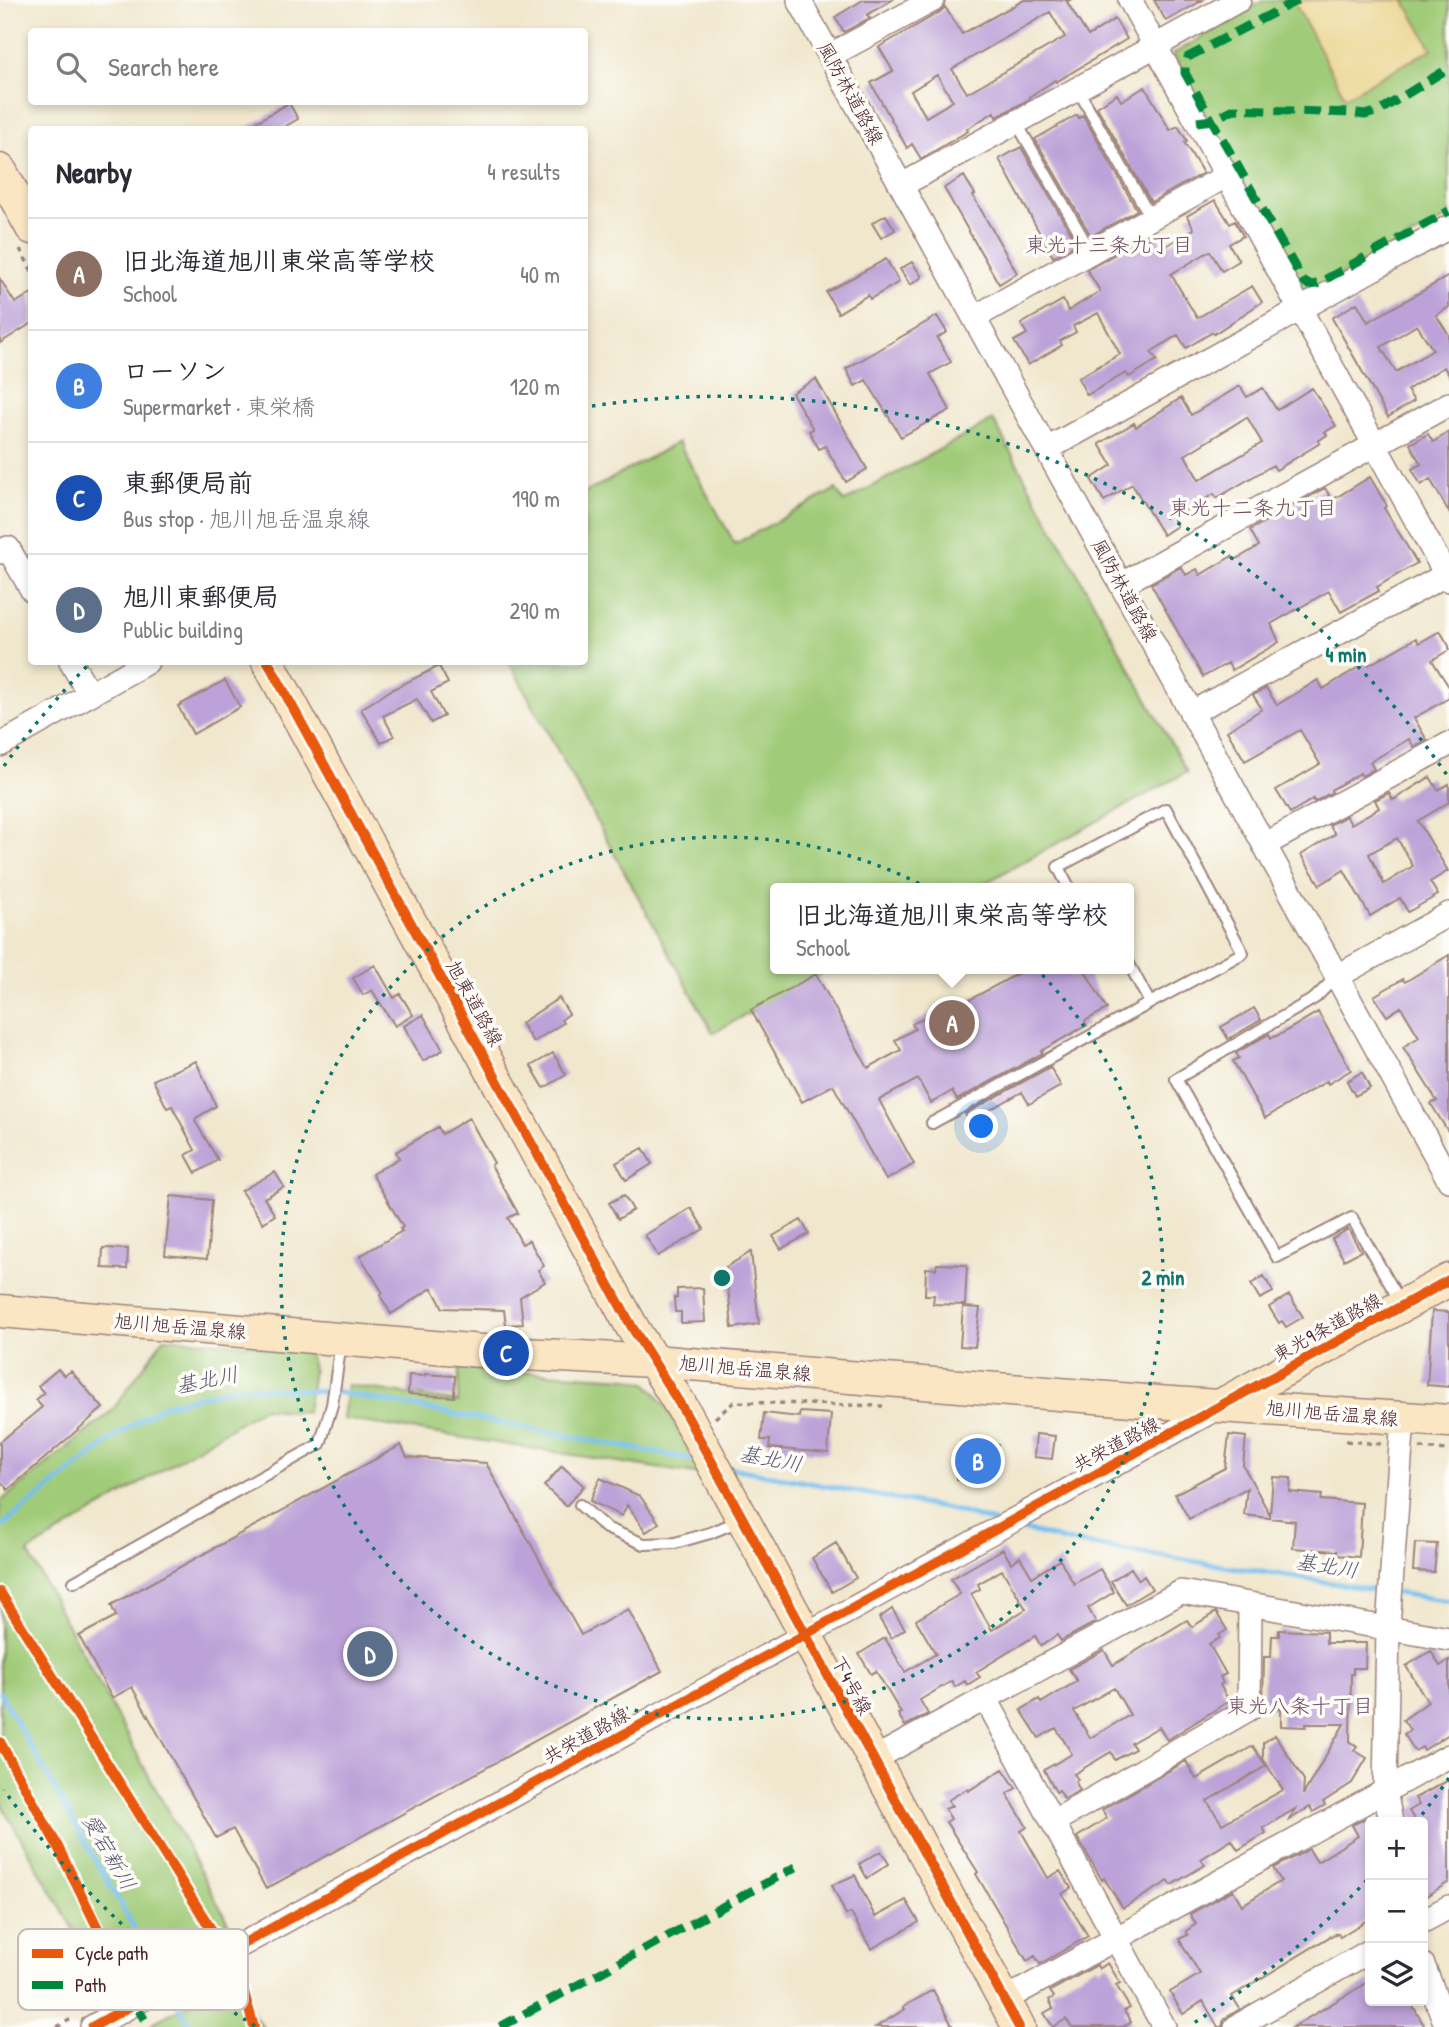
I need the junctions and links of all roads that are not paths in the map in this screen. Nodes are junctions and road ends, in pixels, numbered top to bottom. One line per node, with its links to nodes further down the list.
1 (799, 0): 6 (street, 風防林道路線)
2 (933, 0): 6 (street)
3 (1130, 0): 5 (street)
4 (1239, 0): 5 (street)
5 (1155, 45): 7 (street); 10 (street)
6 (830, 56): 11 (street, 風防林道路線)
7 (1077, 88): 8 (street); 12 (lane)
8 (1016, 122): 11 (street); 15 (lane)
9 (0, 170): 13 (street)
10 (1226, 176): 12 (street); 16 (street)
11 (902, 185): 17 (street, 風防林道路線)
12 (1151, 218): 15 (street)
13 (28, 221)
14 (1449, 228): 16 (street)
15 (1091, 252): 17 (street)
16 (1299, 310): 19 (street); 20 (street)
17 (975, 317): 20 (street, 風防林道路線)
18 (1449, 404): 19 (street)
19 (1374, 445): 22 (street); 24 (street)
20 (1047, 449): 24 (street, 風防林道路線)
21 (0, 552): 23 (street)
22 (1448, 576): 29 (street)
23 (28, 583)
24 (1122, 584): 29 (street, 風防林道路線)
25 (74, 665): 28 (street)
26 (141, 665): 28 (street)
27 (270, 665): 44 (street, 旭東道路線)
28 (89, 693): 31 (street)
29 (1191, 713): 32 (street, 風防林道路線)
30 (1449, 744): 32 (street)
31 (0, 745)
32 (1264, 845): 36 (street, 風防林道路線)
33 (1066, 883): 37 (lane)
34 (1449, 914): 36 (street)
35 (1134, 973): 37 (lane)
36 (1336, 978): 39 (street, 風防林道路線); 41 (lane)
37 (1150, 1003): 38 (lane)
38 (932, 1123)
39 (1449, 1180)
40 (1449, 1280): 41 (street, 東光9条道路線)
41 (1403, 1306): 45 (street, 東光9条道路線)
42 (0, 1311): 43 (street, 旭川旭岳温泉線)
43 (341, 1339): 44 (street, 旭川旭岳温泉線); 50 (lane)
44 (653, 1361): 45 (street, 旭川旭岳温泉線); 49 (street, 下4号線)
45 (1223, 1404): 46 (street, 旭川旭岳温泉線); 53 (street, 共栄道路線)
46 (1403, 1418): 47 (street, 旭川旭岳温泉線); 52 (street)
47 (1449, 1421)
48 (580, 1505): 49 (lane)
49 (741, 1520): 53 (street, 下4号線)
50 (74, 1582)
51 (1250, 1605): 52 (street); 55 (street); 60 (street)
52 (1389, 1616): 54 (street); 58 (street)
53 (805, 1634): 57 (street, 下4号線); 64 (street, 共栄道路線)
54 (1449, 1639)
55 (986, 1699): 57 (street); 60 (street)
56 (1449, 1756): 58 (street)
57 (872, 1760): 67 (street, 下4号線)
58 (1385, 1790): 59 (street); 63 (street)
59 (1390, 1817)
60 (1053, 1822): 63 (street)
61 (1449, 1907): 62 (street)
62 (1428, 1918)
63 (1116, 1939): 67 (street); 71 (street)
64 (248, 1942)
65 (1365, 1954): 72 (street)
66 (1428, 1978): 73 (street)
67 (1004, 2000): 70 (street, 下4号線)
68 (123, 2010): 69 (street, 共栄道路線)
69 (92, 2027)
70 (1019, 2027)
71 (1164, 2027)
72 (1236, 2027)
73 (1447, 2027)

